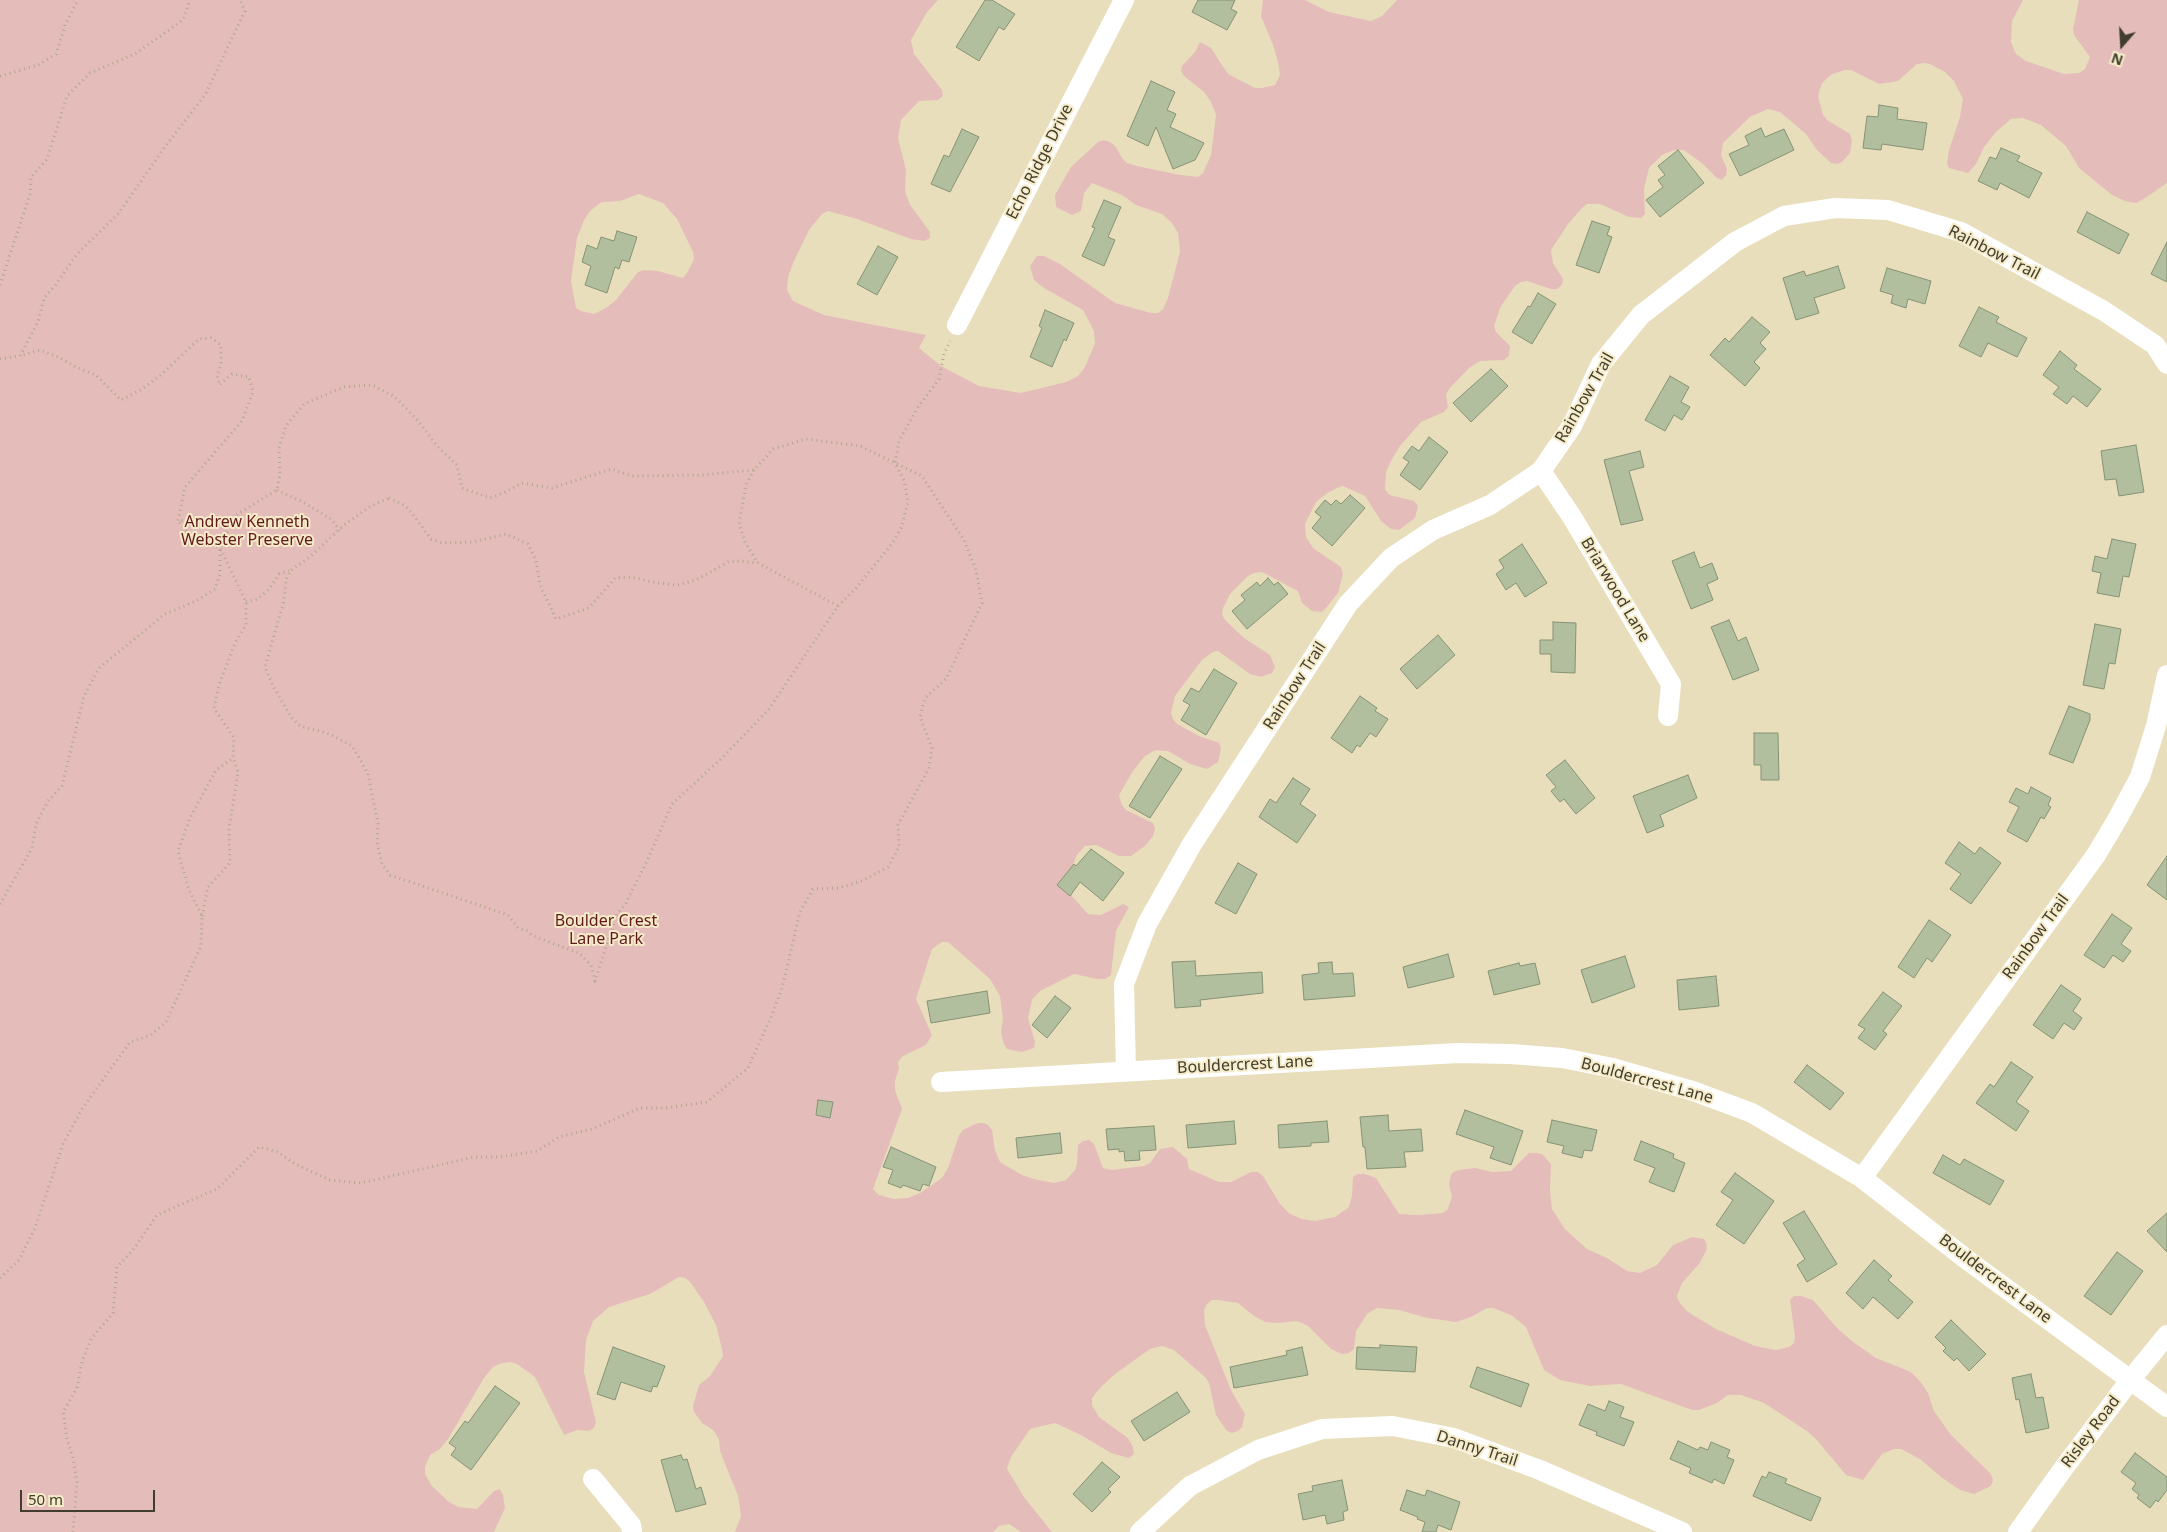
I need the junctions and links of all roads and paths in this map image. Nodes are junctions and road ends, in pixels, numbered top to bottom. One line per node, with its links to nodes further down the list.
1 (78, 0): 5 (path)
2 (190, 0): 6 (path)
3 (240, 0): 8 (path)
4 (1124, 0): 7 (street, Echo Ridge Drive)
5 (0, 76)
6 (0, 285)
7 (957, 325): 11 (path)
8 (20, 356): 9 (path); 15 (path)
9 (0, 359)
10 (2167, 364): 13 (street, Rainbow Trail)
11 (895, 464): 12 (path); 22 (path); 36 (path)
12 (754, 470): 14 (path); 19 (path)
13 (1541, 471): 24 (street, Briarwood Lane); 28 (street, Rainbow Trail)
14 (277, 490): 16 (path); 17 (path)
15 (178, 521): 16 (path); 18 (path)
16 (230, 523): 18 (path)
17 (340, 530): 19 (path); 20 (path)
18 (220, 548): 21 (path); 26 (path)
19 (758, 562): 22 (path)
20 (290, 571): 21 (path); 22 (path)
21 (246, 602): 25 (path)
22 (838, 606)
23 (2167, 675): 30 (street, Rainbow Trail)
24 (1668, 716)
25 (233, 758): 27 (path); 27 (path)
26 (0, 904)
27 (202, 916): 31 (path)
28 (1126, 1072): 29 (street, Bouldercrest Lane); 30 (street, Bouldercrest Lane)
29 (941, 1082)
30 (1862, 1178): 33 (street, Bouldercrest Lane)
31 (0, 1278)
32 (2167, 1335): 33 (street, Risley Road)
33 (2131, 1379): 34 (street, Bouldercrest Lane); 40 (street, Risley Road)
34 (2167, 1407)
35 (593, 1479): 37 (street)
36 (73, 1532)
37 (632, 1532)
38 (1140, 1532): 39 (street, Danny Trail)
39 (1682, 1532)
40 (2018, 1532)

